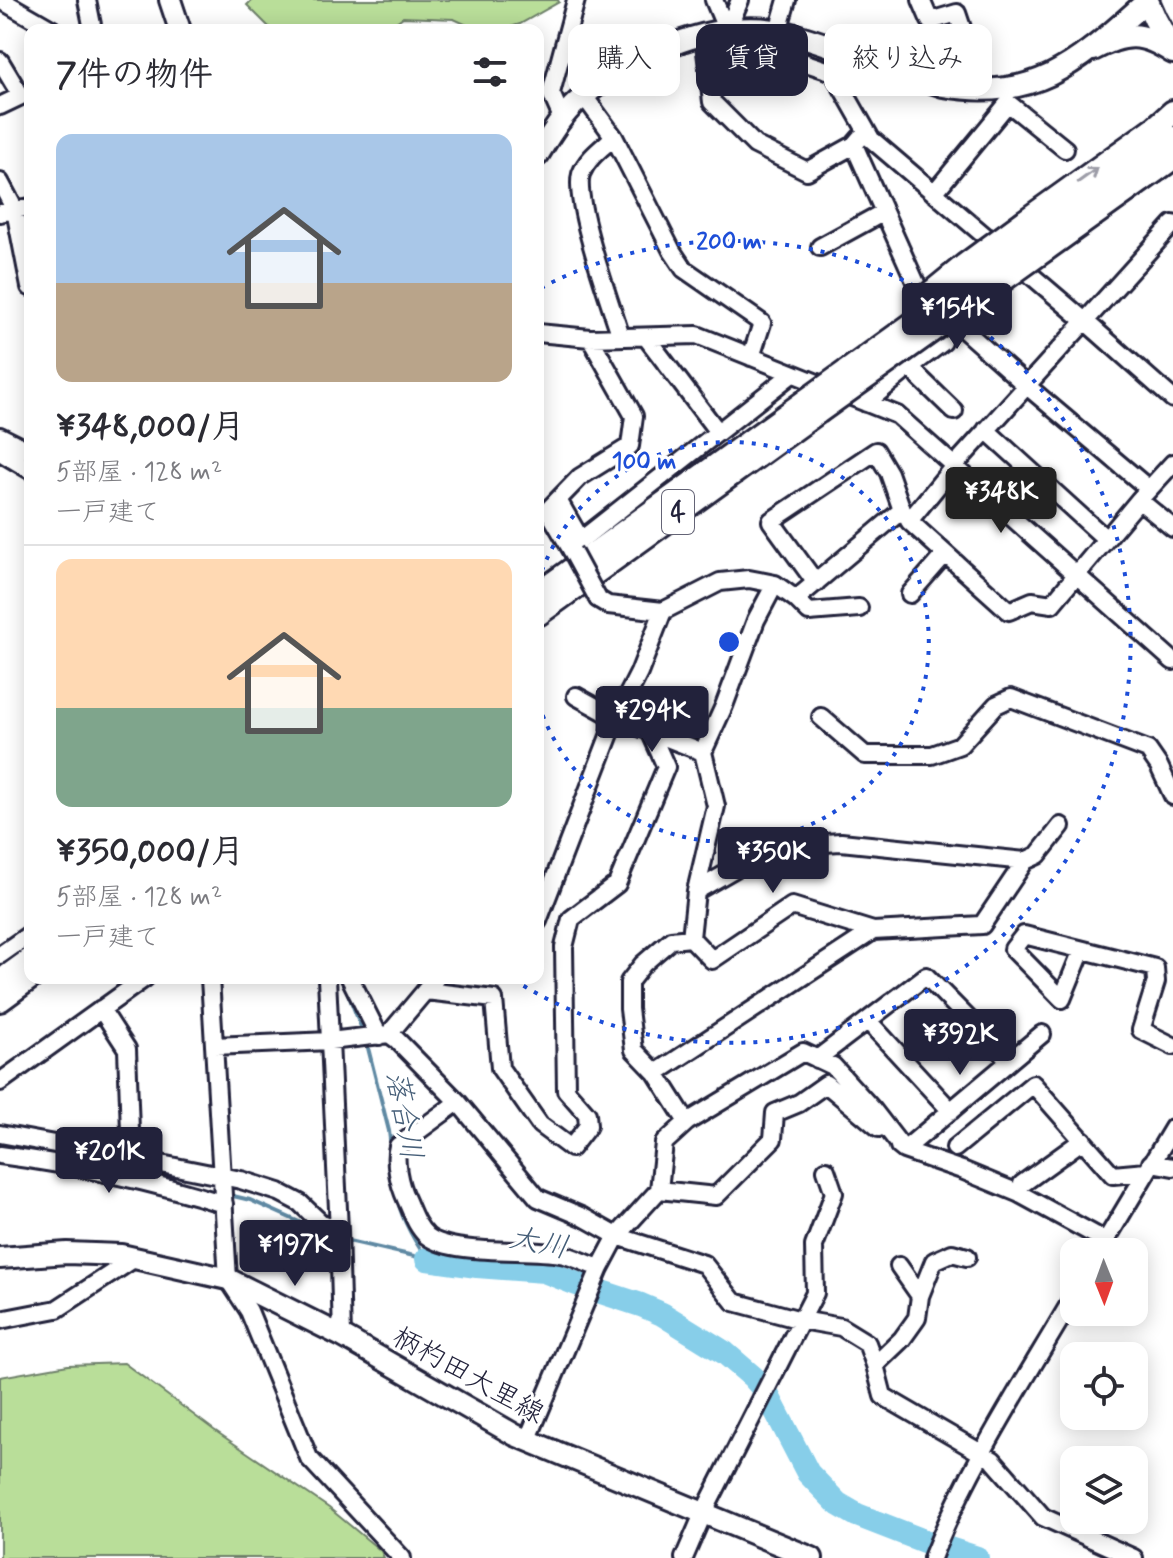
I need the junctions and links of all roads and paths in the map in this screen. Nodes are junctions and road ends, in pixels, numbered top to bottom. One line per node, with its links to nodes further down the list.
1 (1, 0): 10 (street)
2 (87, 0): 11 (street)
3 (170, 0): 12 (main road)
4 (576, 0): 27 (street)
5 (714, 0): 13 (street)
6 (740, 0): 14 (street)
7 (787, 0): 15 (street)
8 (921, 0): 16 (street)
9 (1148, 0): 17 (highway); 18 (main road); 19 (highway)
10 (43, 24)
11 (92, 24)
12 (179, 24)
13 (729, 24)
14 (735, 24)
15 (780, 24)
16 (961, 24)
17 (1173, 28)
18 (1093, 49): 19 (highway); 22 (main road)
19 (1173, 52)
20 (0, 61): 25 (street)
21 (808, 64): 28 (street)
22 (992, 89)
23 (584, 96): 27 (main road); 29 (street)
24 (711, 96): 31 (street)
25 (0, 106)
26 (1173, 112): 40 (highway, one-way to 26)
27 (563, 120): 32 (main road)
28 (866, 130): 31 (street); 36 (street)
29 (614, 137): 45 (street); 49 (street)
30 (1173, 138): 40 (highway, 4)
31 (854, 145): 38 (street)
32 (544, 147)
33 (1065, 149): 36 (street)
34 (1173, 158): 40 (highway, 4)
35 (0, 182): 37 (street)
36 (934, 193): 43 (street)
37 (15, 210): 42 (street)
38 (884, 212): 41 (street); 52 (street)
39 (1173, 224): 43 (street)
40 (1036, 235): 55 (highway, 4, bridge); 55 (highway, 4, bridge)
41 (820, 247)
42 (24, 256)
43 (1086, 322): 52 (street); 53 (street)
44 (544, 334): 47 (street)
45 (621, 337): 46 (street); 47 (street)
46 (646, 337): 49 (street); 58 (street)
47 (590, 338): 66 (street)
48 (943, 342): 50 (street)
49 (751, 357): 51 (street)
50 (911, 366): 54 (street); 56 (street)
51 (792, 374): 54 (street); 58 (street)
52 (1027, 386): 57 (street); 65 (street)
53 (1173, 399)
54 (866, 403): 64 (street)
55 (812, 406): 73 (highway, 4); 77 (highway, 4)
56 (954, 411)
57 (986, 430): 64 (street); 68 (street)
58 (718, 432): 66 (street)
59 (0, 436): 60 (street)
60 (24, 448)
61 (0, 452): 63 (street)
62 (1173, 463): 65 (street)
63 (24, 466)
64 (954, 466): 69 (street); 70 (street)
65 (1144, 495): 67 (street); 68 (street)
66 (558, 500): 78 (street, bridge)
67 (1173, 528)
68 (1106, 539): 70 (street)
69 (945, 554): 70 (street); 74 (street)
70 (1075, 575): 79 (street)
71 (816, 583): 71 (street); 75 (street)
72 (775, 584): 75 (street); 78 (street); 84 (street)
73 (544, 590)
74 (910, 594)
75 (796, 599): 76 (street)
76 (859, 608)
77 (544, 609)
78 (663, 611): 82 (street)
79 (1173, 661)
80 (576, 696): 82 (street)
81 (821, 717): 85 (street)
82 (616, 718): 83 (street); 89 (street)
83 (650, 731): 84 (street); 102 (street)
84 (703, 752): 88 (street)
85 (1173, 796)
86 (1061, 826): 87 (street)
87 (1025, 861): 88 (street); 90 (street)
88 (696, 891): 92 (street)
89 (544, 905)
90 (873, 931): 92 (street); 113 (street)
91 (24, 938): 94 (street)
92 (691, 938): 113 (street)
93 (1082, 950): 110 (street)
94 (0, 955)
95 (24, 964): 96 (highway)
96 (0, 981)
97 (24, 982): 103 (highway)
98 (136, 984): 104 (street)
99 (210, 984): 109 (street)
100 (327, 984): 108 (street)
101 (353, 984): 107 (street)
102 (431, 984): 107 (street)
103 (0, 1000)
104 (101, 1009): 114 (street); 124 (street)
105 (868, 1021): 111 (street); 112 (street); 116 (street)
106 (1042, 1034): 112 (street)
107 (384, 1035): 108 (street); 115 (street)
108 (330, 1041): 109 (street); 132 (street)
109 (214, 1046): 128 (street)
110 (1173, 1046)
111 (817, 1059): 117 (street); 122 (street)
112 (1010, 1061): 116 (street)
113 (656, 1073): 117 (street)
114 (0, 1082)
115 (458, 1102): 133 (street); 140 (street)
116 (951, 1111): 122 (street)
117 (687, 1122): 130 (street)
118 (1173, 1128): 126 (street)
119 (0, 1134): 124 (street)
120 (1083, 1140): 121 (street); 126 (street); 129 (street)
121 (955, 1148)
122 (904, 1150): 130 (street); 134 (street)
123 (0, 1155): 131 (street)
124 (131, 1158): 128 (street)
125 (1173, 1167): 126 (street)
126 (1149, 1168): 135 (street)
127 (826, 1170): 144 (street)
128 (222, 1179): 131 (street); 132 (street)
129 (1022, 1184)
130 (659, 1190): 133 (street)
131 (224, 1201): 141 (street)
132 (339, 1230): 146 (street)
133 (617, 1236): 140 (street); 144 (street)
134 (1090, 1238)
135 (1108, 1238)
136 (3, 1255): 138 (main road, 柄杓田大里線)
137 (967, 1257): 142 (street)
138 (135, 1258): 141 (main road, 柄杓田大里線); 143 (street)
139 (899, 1266): 142 (street)
140 (600, 1268): 148 (street)
141 (228, 1279): 146 (main road, 柄杓田大里線); 151 (street)
142 (920, 1296): 147 (street)
143 (0, 1320)
144 (801, 1320): 147 (street); 150 (street)
145 (1060, 1320): 149 (street)
146 (342, 1336): 148 (main road, 柄杓田大里線)
147 (875, 1365): 149 (street)
148 (527, 1441): 150 (main road, 柄杓田大里線)
149 (983, 1453): 154 (street); 155 (street)
150 (703, 1514): 152 (street); 153 (main road, 柄杓田大里線)
151 (402, 1558)
152 (684, 1558)
153 (812, 1558)
154 (932, 1558)
155 (1134, 1558)

